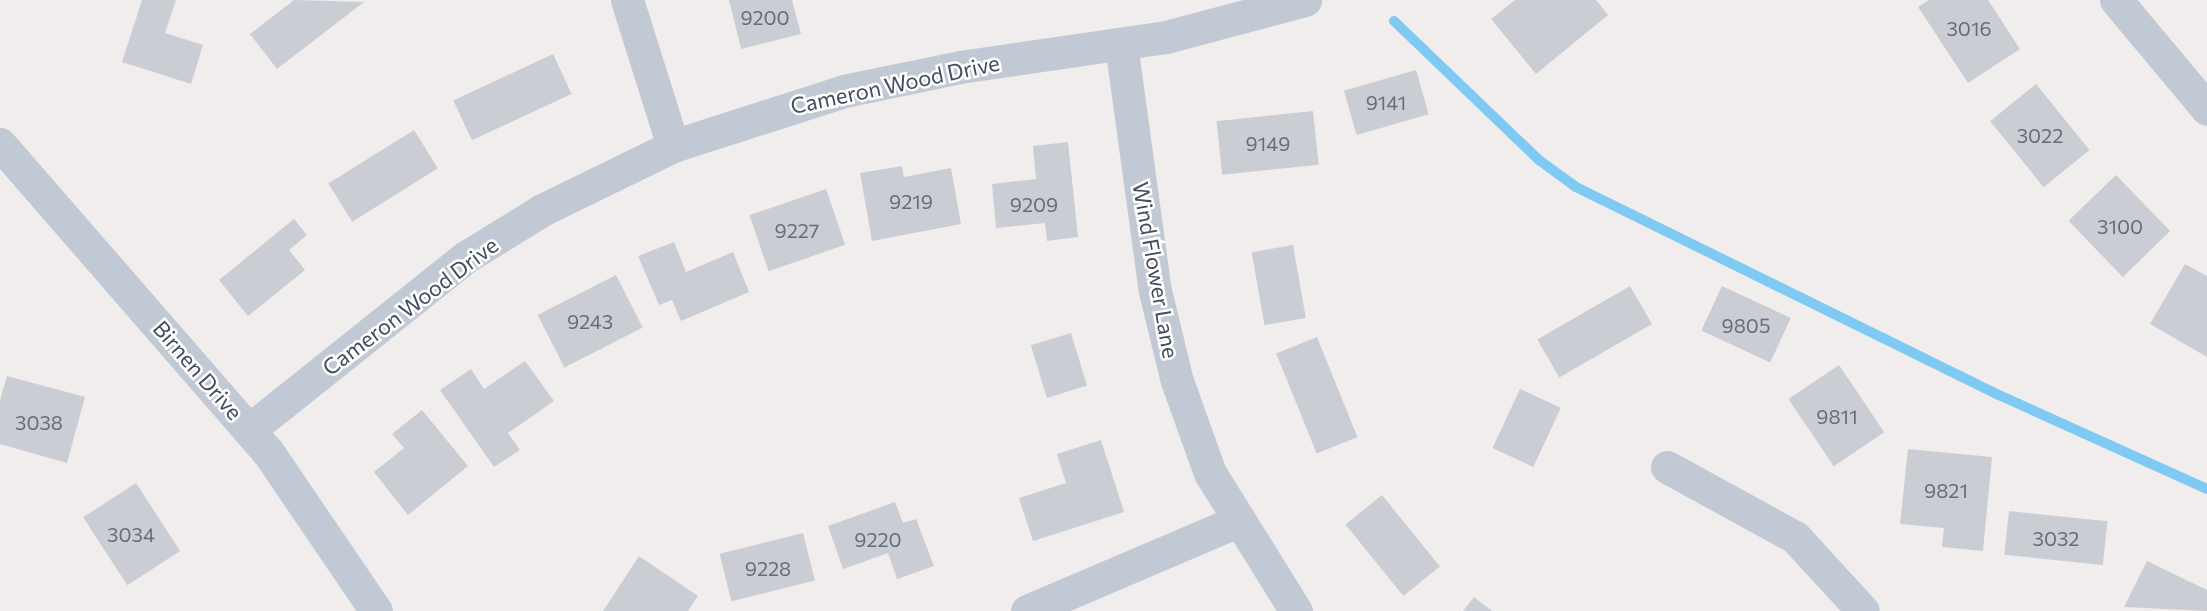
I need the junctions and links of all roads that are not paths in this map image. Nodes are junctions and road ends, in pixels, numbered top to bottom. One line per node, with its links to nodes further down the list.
1 (627, 0): 7 (street)
2 (1305, 0): 4 (street, Cameron Wood Drive)
3 (2116, 0): 5 (street)
4 (1121, 44): 7 (street, Cameron Wood Drive); 10 (street, Wind Flower Lane)
5 (2207, 109)
6 (0, 144): 8 (street, Birnen Drive)
7 (674, 146): 8 (street, Cameron Wood Drive)
8 (249, 430): 11 (street, Birnen Drive)
9 (1667, 467): 14 (street)
10 (1236, 522): 12 (street); 13 (street, Wind Flower Lane)
11 (376, 611)
12 (1027, 611)
13 (1296, 611)
14 (1863, 611)

